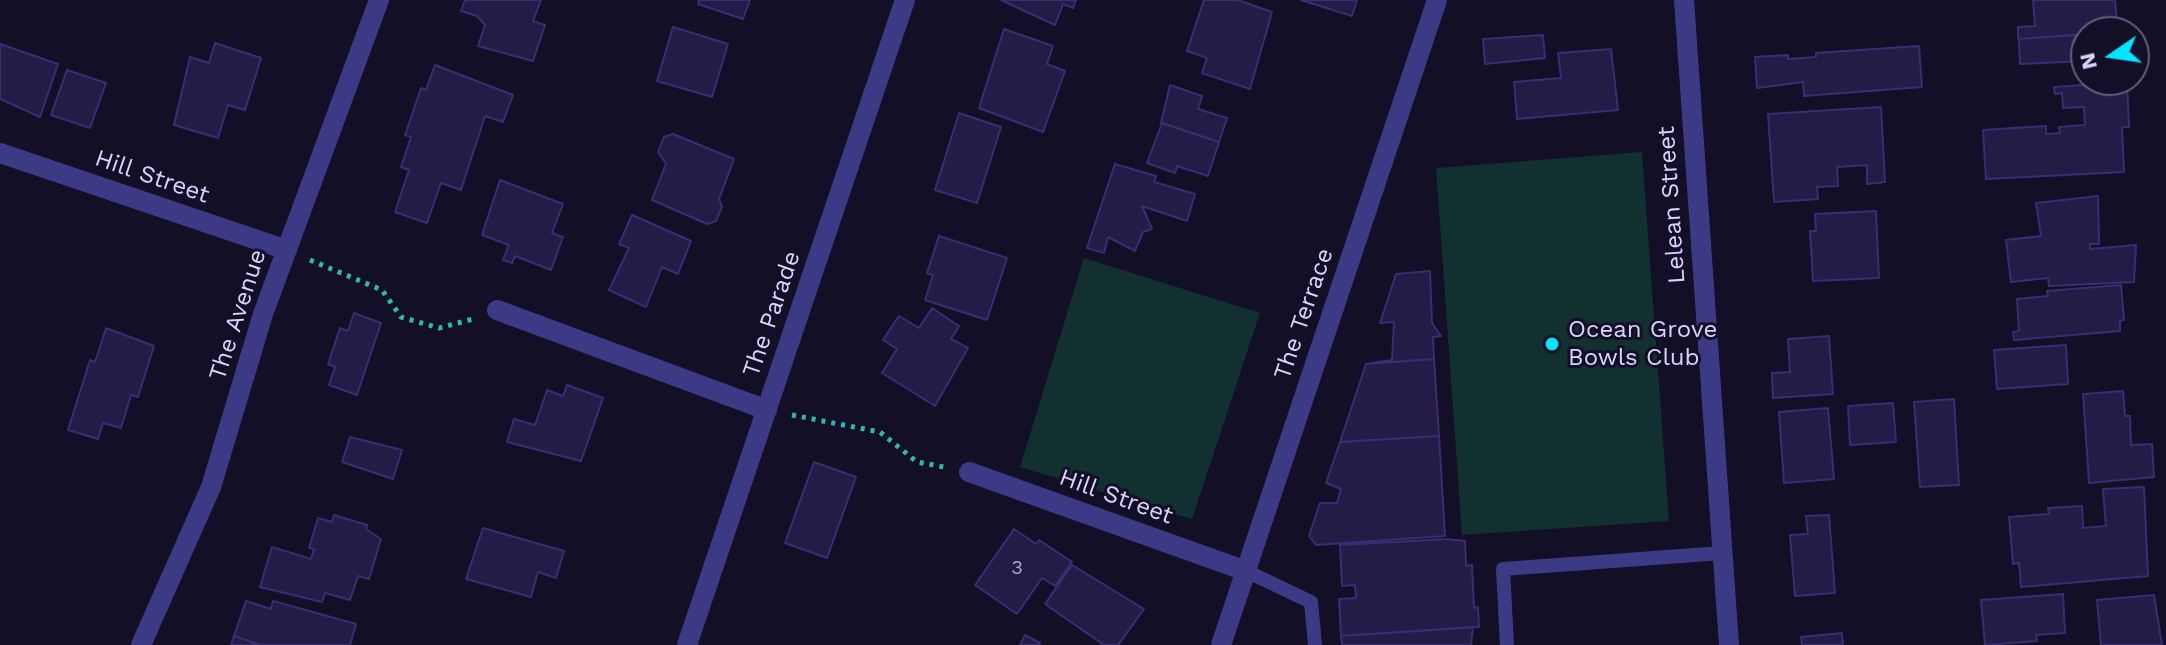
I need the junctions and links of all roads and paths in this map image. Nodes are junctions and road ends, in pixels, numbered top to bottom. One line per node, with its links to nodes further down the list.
1 (379, 0): 6 (street, The Avenue)
2 (905, 0): 8 (street, The Parade)
3 (1437, 0): 11 (street, The Terrace)
4 (1684, 0): 10 (street, Lelean Street)
5 (0, 153): 6 (street, Hill Street)
6 (287, 250): 7 (path); 12 (street, The Avenue)
7 (497, 310): 8 (street)
8 (767, 410): 9 (path); 13 (street, The Parade)
9 (969, 472): 11 (street, Hill Street)
10 (1722, 553): 16 (lane); 17 (street, Lelean Street)
11 (1246, 571): 14 (street, The Terrace); 15 (lane)
12 (141, 645)
13 (687, 645)
14 (1221, 645)
15 (1315, 645)
16 (1507, 645)
17 (1729, 645)

